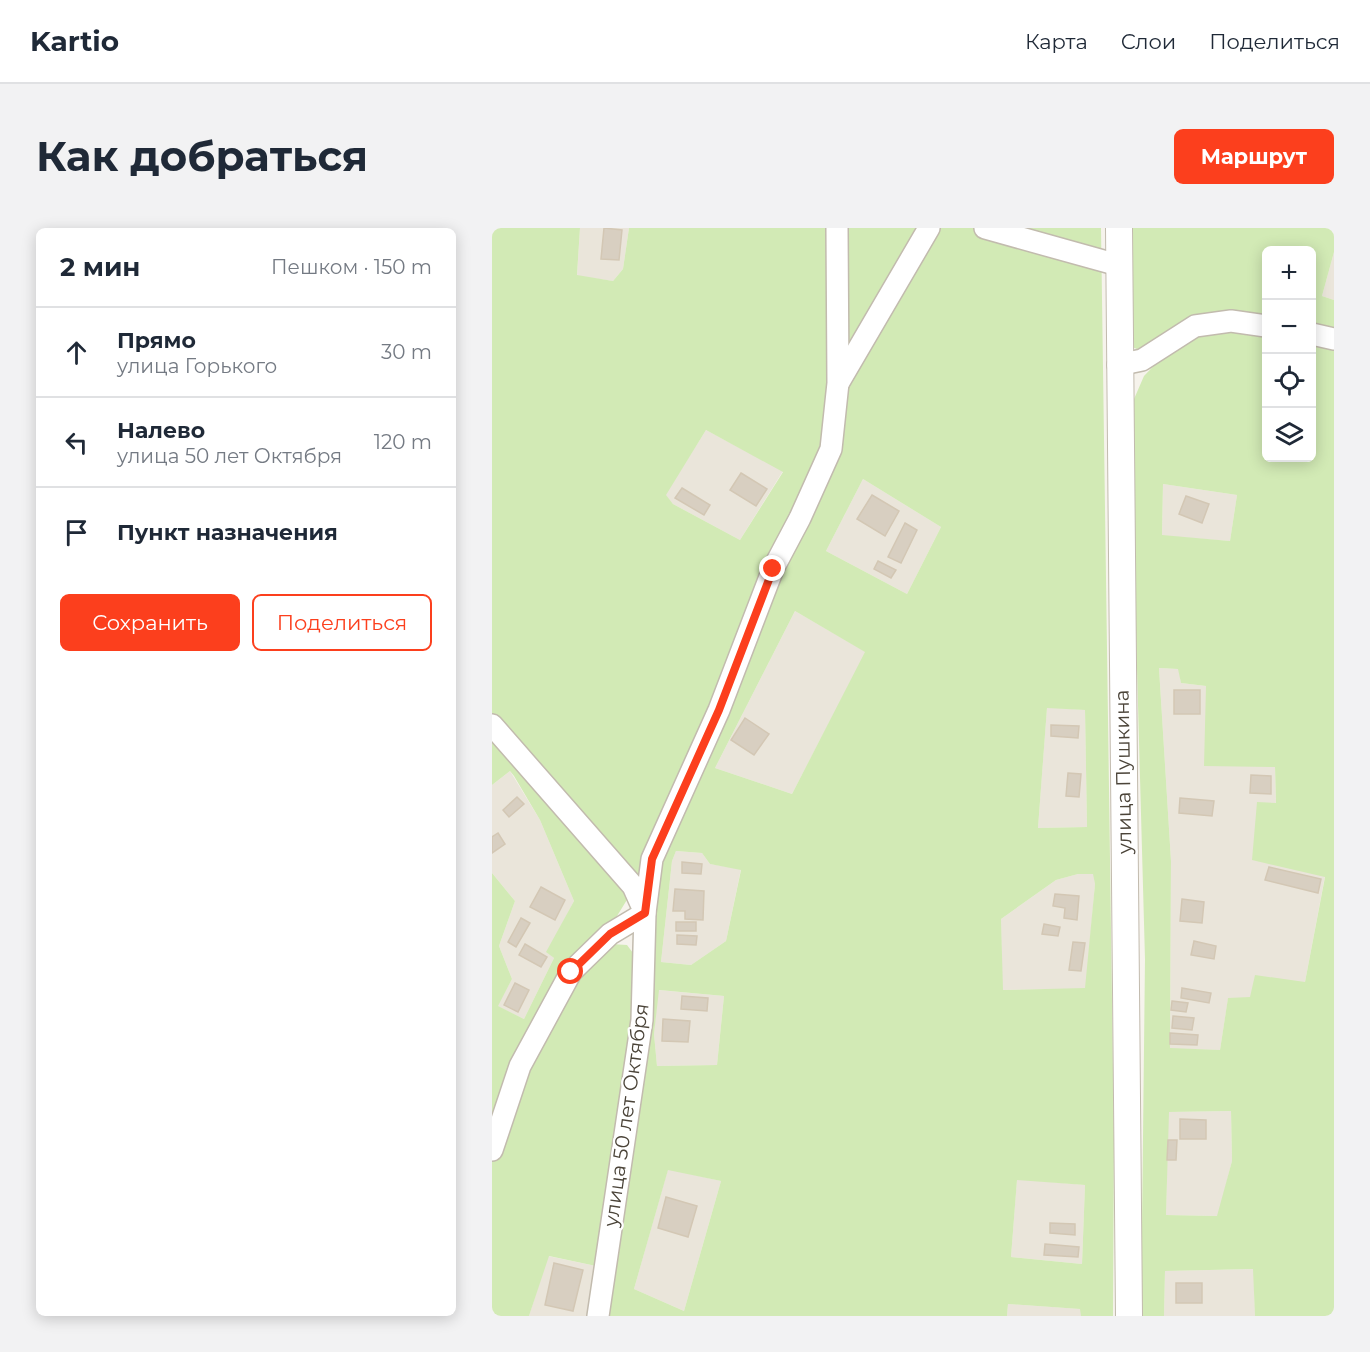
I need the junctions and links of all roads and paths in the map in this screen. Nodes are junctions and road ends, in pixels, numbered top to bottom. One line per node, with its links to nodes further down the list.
1 (837, 228): 10 (street, улица 50 лет Октября)
2 (930, 228): 10 (street)
3 (985, 228): 5 (street)
4 (1119, 228): 5 (street, улица Пушкина)
5 (1118, 265): 9 (street, улица Пушкина)
6 (1262, 325): 9 (street)
7 (1316, 335): 8 (street)
8 (1334, 339)
9 (1118, 365): 15 (street, улица Пушкина)
10 (838, 383): 12 (street, улица 50 лет Октября)
11 (492, 725): 12 (street, улица 50 лет Октября)
12 (645, 913): 13 (street); 14 (street, улица 50 лет Октября)
13 (492, 1150)
14 (598, 1316)
15 (1129, 1316)

